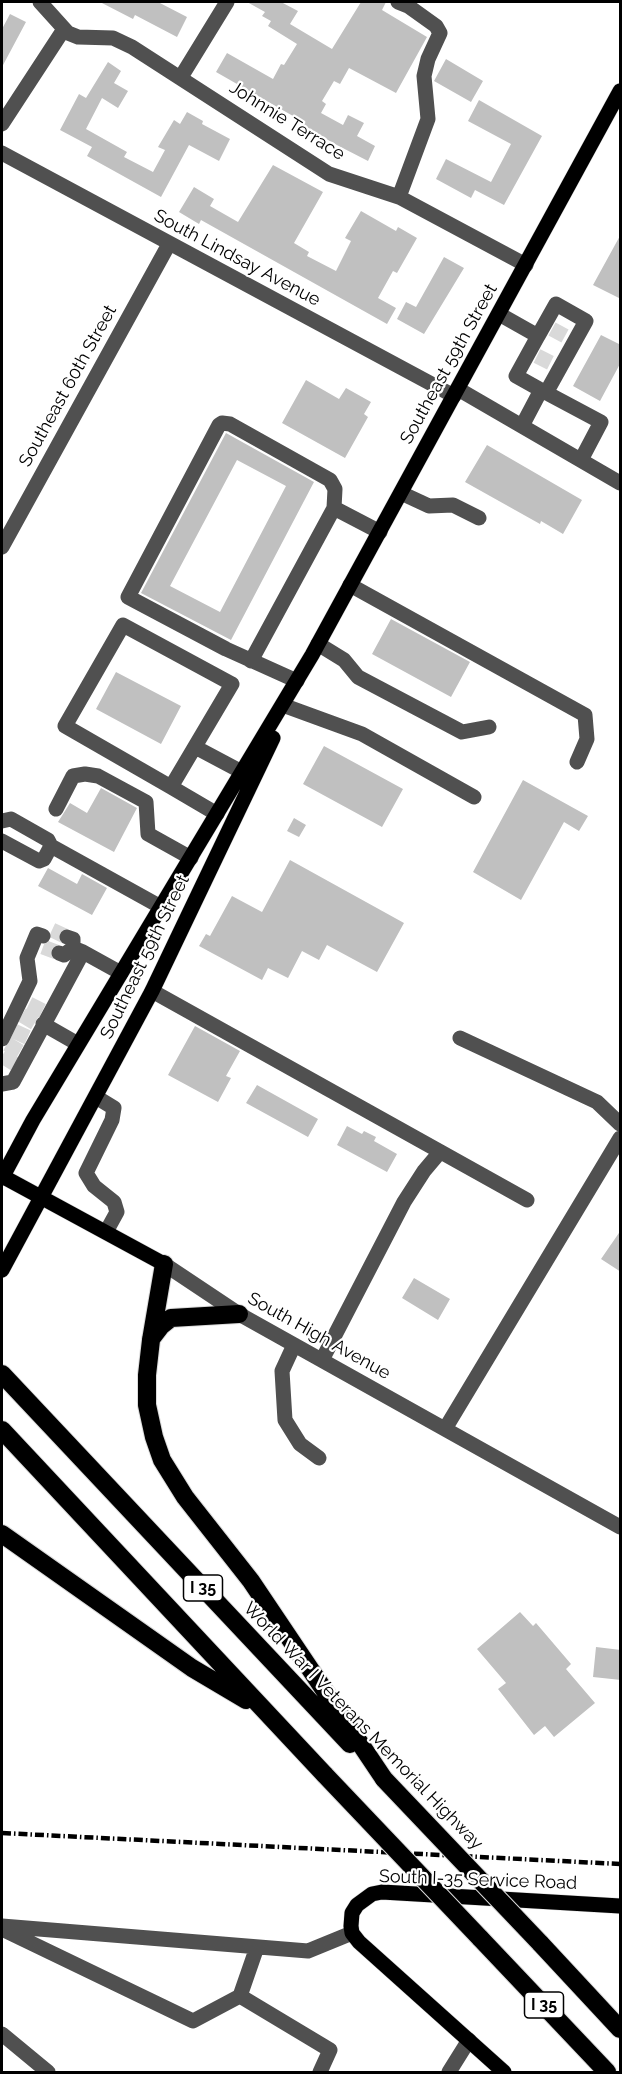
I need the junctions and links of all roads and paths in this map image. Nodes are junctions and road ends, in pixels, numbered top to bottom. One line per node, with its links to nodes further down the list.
1 (40, 2): 4 (street)
2 (227, 2): 5 (street)
3 (398, 2): 9 (street)
4 (64, 29): 5 (street, Johnnie Terrace); 7 (street)
5 (181, 77): 9 (street, Johnnie Terrace)
6 (621, 91): 11 (main road, Southeast 59th Street)
7 (2, 124)
8 (2, 153): 10 (street, South Lindsay Avenue)
9 (399, 197): 11 (street, Johnnie Terrace)
10 (169, 244): 15 (street, South Lindsay Avenue); 24 (street, Southeast 60th Street)
11 (526, 265): 12 (main road, Southeast 59th Street)
12 (499, 314): 13 (street); 15 (main road, Southeast 59th Street)
13 (555, 333): 14 (street); 14 (street)
14 (544, 360): 16 (street); 16 (street)
15 (456, 392): 17 (street, South Lindsay Avenue); 20 (main road, Southeast 59th Street)
16 (544, 392): 17 (street); 18 (street)
17 (522, 426): 18 (street, South Lindsay Avenue)
18 (581, 460): 19 (street, South Lindsay Avenue)
19 (621, 483)
20 (401, 492): 22 (street); 23 (main road, Southeast 59th Street)
21 (334, 508): 23 (street); 27 (street); 27 (street)
22 (479, 518)
23 (380, 532): 25 (main road, Southeast 59th Street)
24 (2, 547)
25 (350, 585): 26 (main road, Southeast 59th Street); 32 (street)
26 (315, 649): 28 (main road, Southeast 59th Street); 29 (main road, Southeast 59th Street); 30 (street)
27 (251, 661): 28 (street)
28 (297, 681): 33 (main road, Southeast 59th Street)
29 (288, 707): 35 (street); 45 (main road, Southeast 59th Street)
30 (489, 727)
31 (195, 747): 33 (street); 34 (street); 34 (street)
32 (577, 762)
33 (242, 772): 37 (main road, Southeast 59th Street)
34 (171, 787): 37 (street)
35 (474, 797)
36 (56, 809): 41 (street)
37 (217, 814): 41 (main road, Southeast 59th Street)
38 (2, 821): 40 (street)
39 (2, 841): 40 (street)
40 (51, 846): 42 (street)
41 (190, 858): 42 (main road, Southeast 59th Street)
42 (161, 907): 44 (main road, Southeast 59th Street)
43 (46, 938): 47 (street)
44 (121, 972): 46 (street); 49 (main road, Southeast 59th Street)
45 (152, 991): 51 (main road, Southeast 59th Street); 54 (street)
46 (43, 1020): 49 (street); 50 (street)
47 (6, 1037)
48 (460, 1038): 52 (street)
49 (78, 1044): 55 (main road, Southeast 59th Street)
50 (2, 1084)
51 (96, 1097): 56 (main road, Southeast 59th Street); 58 (street)
52 (621, 1124)
53 (621, 1138): 66 (street)
54 (440, 1152): 57 (street); 64 (street)
55 (2, 1176): 56 (main road, South High Avenue)
56 (42, 1197): 58 (main road, South High Avenue); 60 (main road, Southeast 59th Street)
57 (528, 1200)
58 (106, 1232): 59 (main road, South High Avenue)
59 (164, 1264): 61 (street, South High Avenue); 62 (highway)
60 (2, 1270)
61 (239, 1314): 62 (highway); 63 (street, South High Avenue)
62 (151, 1340): 72 (highway)
63 (294, 1345): 64 (street, South High Avenue); 68 (street)
64 (322, 1360): 66 (street, South High Avenue)
65 (2, 1374): 72 (highway, World War I Veterans Memorial Highway / I 35)
66 (445, 1429): 69 (street, South High Avenue)
67 (2, 1430): 71 (highway, I 35)
68 (319, 1458)
69 (621, 1527)
70 (2, 1534): 71 (highway)
71 (262, 1709): 85 (highway, I 35, bridge)
72 (384, 1779): 78 (highway, World War I Veterans Memorial Highway / I 35, bridge)
73 (621, 1906): 75 (main road, South I-35 Service Road)
74 (2, 1928): 76 (street); 77 (street)
75 (352, 1933): 76 (street); 80 (main road)
76 (257, 1947): 77 (street)
77 (240, 1996): 82 (street)
78 (621, 2029)
79 (2, 2034): 81 (street)
80 (469, 2040): 83 (street); 84 (main road)
81 (48, 2073)
82 (320, 2073)
83 (449, 2073)
84 (504, 2073)
85 (607, 2073)

